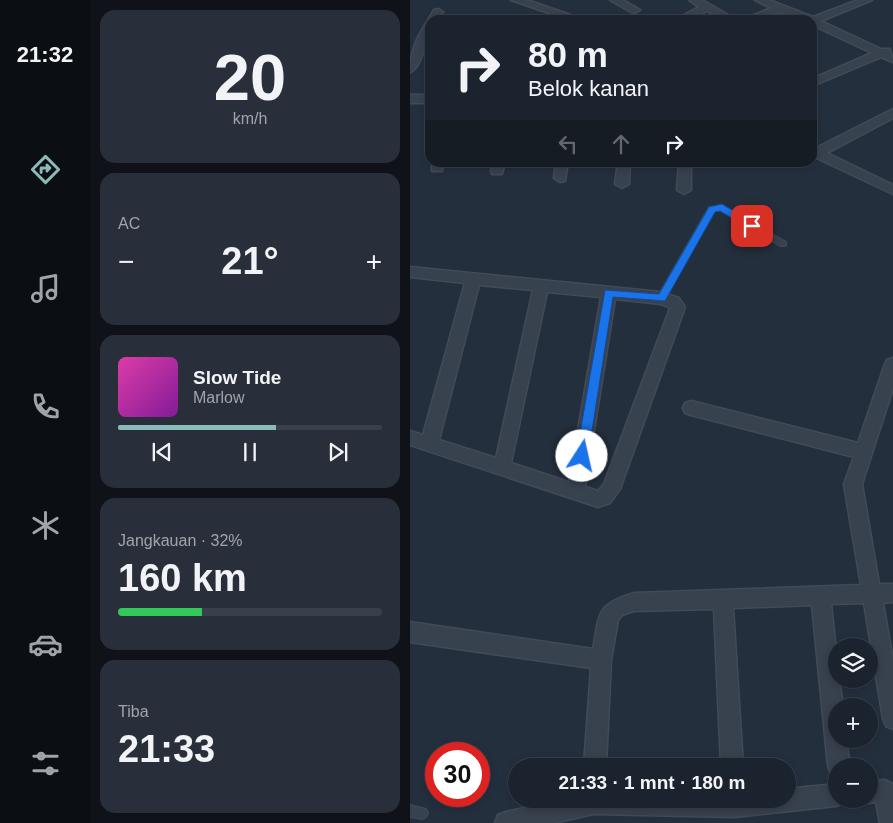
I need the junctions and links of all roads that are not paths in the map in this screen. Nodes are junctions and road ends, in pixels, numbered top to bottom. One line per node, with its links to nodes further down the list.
1 (516, 0): 9 (street)
2 (615, 0): 8 (street)
3 (694, 0): 6 (street)
4 (867, 0): 14 (street)
5 (762, 1): 7 (street)
6 (708, 7): 10 (street); 11 (street)
7 (780, 8): 12 (street); 13 (street)
8 (635, 10)
9 (552, 15)
10 (690, 15)
11 (723, 15)
12 (761, 15)
13 (797, 15)
14 (817, 19)
15 (817, 23): 18 (street)
16 (425, 34): 20 (street)
17 (893, 48): 18 (street)
18 (881, 54): 19 (street); 21 (street)
19 (893, 59)
20 (410, 69)
21 (817, 81)
22 (410, 99): 23 (street)
23 (425, 99)
24 (893, 113): 25 (street)
25 (817, 151)
26 (817, 153): 33 (street)
27 (561, 167): 30 (street)
28 (624, 167): 31 (street)
29 (685, 167): 32 (street)
30 (560, 178)
31 (622, 184)
32 (684, 190)
33 (893, 190)
34 (783, 244): 39 (lane)
35 (410, 272): 36 (street)
36 (474, 278): 37 (street); 43 (street)
37 (541, 286): 38 (street); 45 (street)
38 (609, 293): 39 (street); 46 (street)
39 (661, 298): 46 (street)
40 (893, 364): 44 (street)
41 (691, 408): 44 (street)
42 (410, 438): 43 (street)
43 (429, 444): 45 (street)
44 (863, 452): 47 (street)
45 (502, 468): 46 (street)
46 (576, 492)
47 (872, 593): 48 (street); 49 (street); 54 (street)
48 (893, 593)
49 (820, 594): 50 (street); 53 (street)
50 (723, 598): 52 (street); 56 (street)
51 (410, 632): 52 (street)
52 (601, 660): 55 (street)
53 (831, 698)
54 (893, 719)
55 (595, 758)
56 (732, 758)
57 (878, 791): 62 (street)
58 (828, 796): 59 (street)
59 (796, 798)
60 (566, 808): 61 (street)
61 (506, 823)
62 (892, 823)

